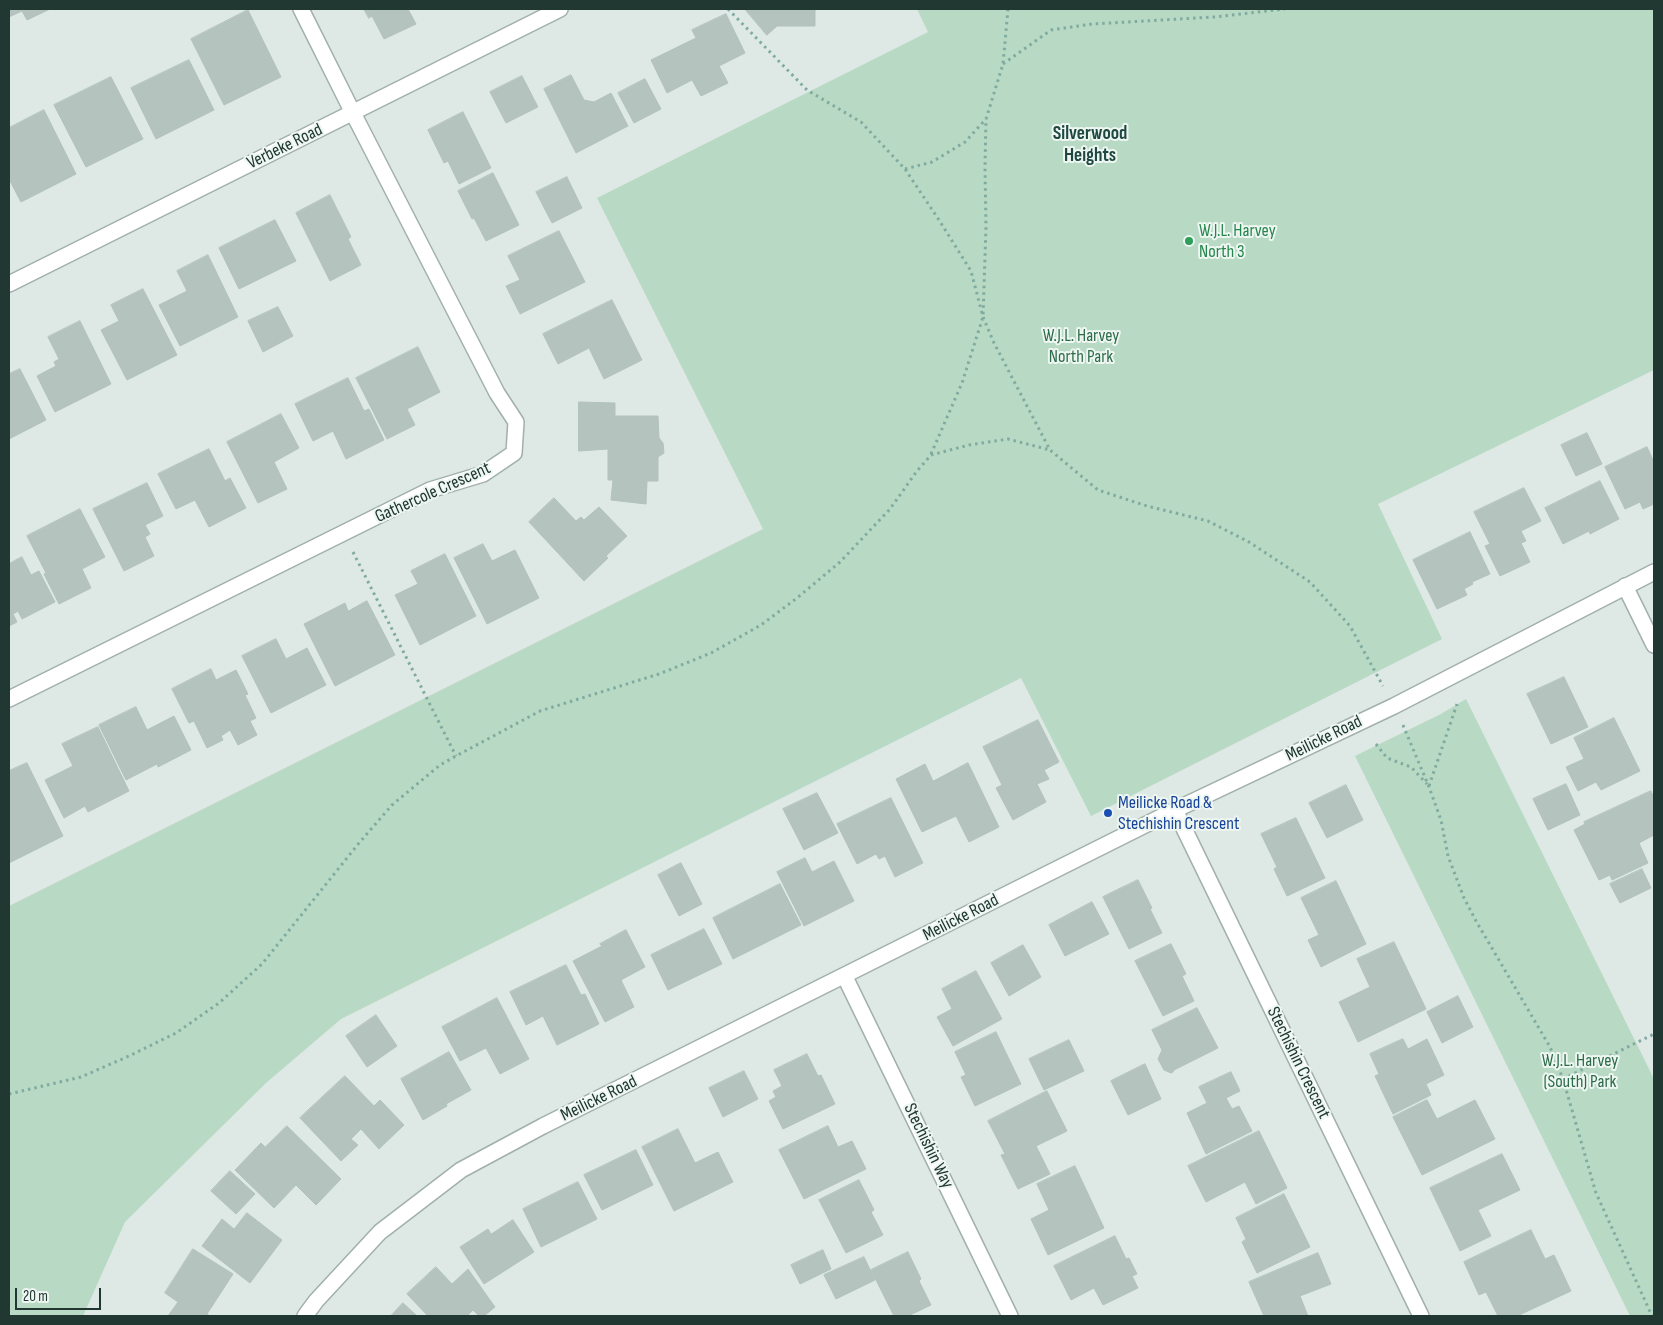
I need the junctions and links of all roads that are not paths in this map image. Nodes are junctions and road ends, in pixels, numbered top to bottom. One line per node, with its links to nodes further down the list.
1 (301, 9): 3 (street)
2 (560, 9): 3 (street, Verbeke Road)
3 (353, 113): 4 (street, Verbeke Road); 8 (street, Gathercole Crescent)
4 (9, 284)
5 (1654, 572): 6 (street, Meilicke Road)
6 (1625, 586): 7 (street); 9 (street, Meilicke Road)
7 (1654, 645)
8 (9, 699)
9 (1175, 810): 10 (street, Meilicke Road); 13 (street, Stechishin Crescent)
10 (844, 976): 11 (street, Meilicke Road); 12 (street, Stechishin Way)
11 (305, 1316)
12 (1010, 1316)
13 (1421, 1316)

